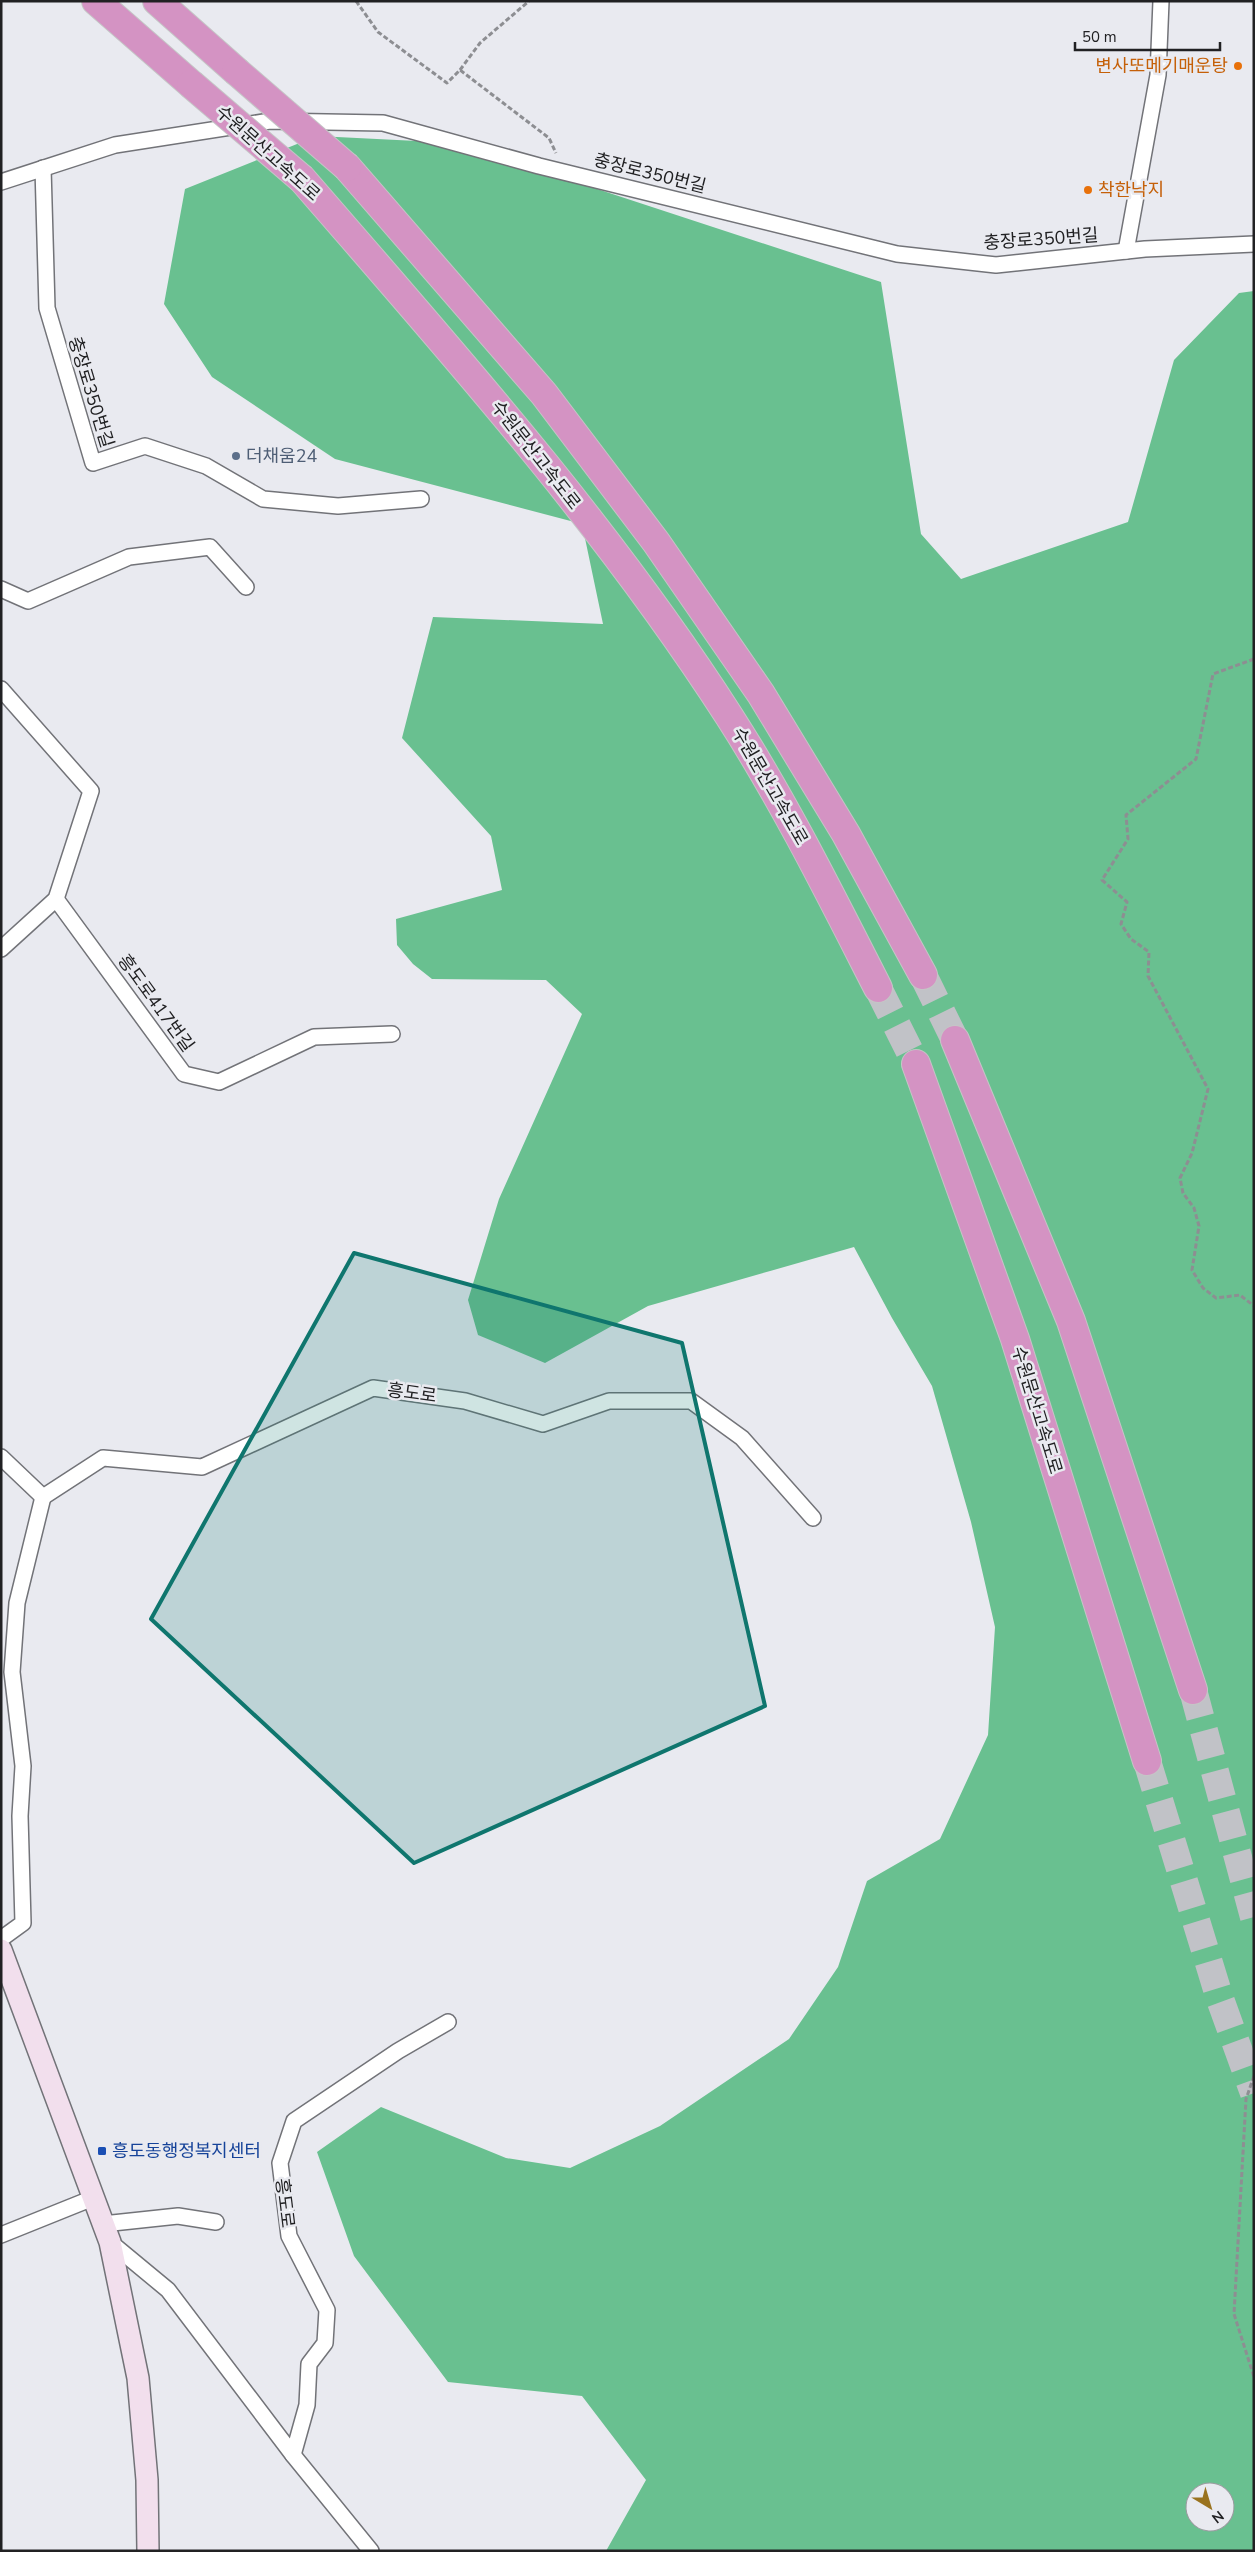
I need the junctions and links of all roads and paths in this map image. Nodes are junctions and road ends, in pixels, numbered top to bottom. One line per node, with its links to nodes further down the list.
1 (96, 1): 20 (highway, 수원문산고속도로, bridge)
2 (157, 1): 19 (highway, bridge)
3 (356, 1): 6 (path)
4 (529, 1): 6 (path)
5 (1161, 1): 11 (street)
6 (460, 70): 8 (path)
7 (43, 168): 8 (street, 충장로350번길); 9 (street, 충장로350번길); 12 (street, 충장로350번길)
8 (565, 172): 11 (street, 충장로350번길)
9 (1, 182)
10 (1254, 244): 11 (street, 충장로350번길)
11 (1126, 251)
12 (421, 499)
13 (246, 587): 14 (street)
14 (1, 589)
15 (1254, 659): 24 (path)
16 (1, 689): 17 (street)
17 (56, 899): 18 (street); 21 (street, 흥도로417번길)
18 (1, 949)
19 (923, 975)
20 (878, 988)
21 (392, 1034)
22 (955, 1040): 28 (highway)
23 (916, 1064): 29 (highway, 수원문산고속도로)
24 (1254, 1306)
25 (1, 1457): 26 (street)
26 (43, 1497): 27 (street, 흥도로); 30 (street)
27 (813, 1518)
28 (1193, 1690)
29 (1147, 1761)
30 (1, 1939)
31 (1, 1950): 34 (street)
32 (448, 2022): 39 (street, 흥도로)
33 (1254, 2076): 38 (path)
34 (93, 2198): 36 (street); 37 (street)
35 (216, 2222): 36 (street)
36 (106, 2233): 39 (street); 40 (street)
37 (1, 2235)
38 (1254, 2377)
39 (293, 2455): 41 (street)
40 (148, 2551)
41 (371, 2551)

